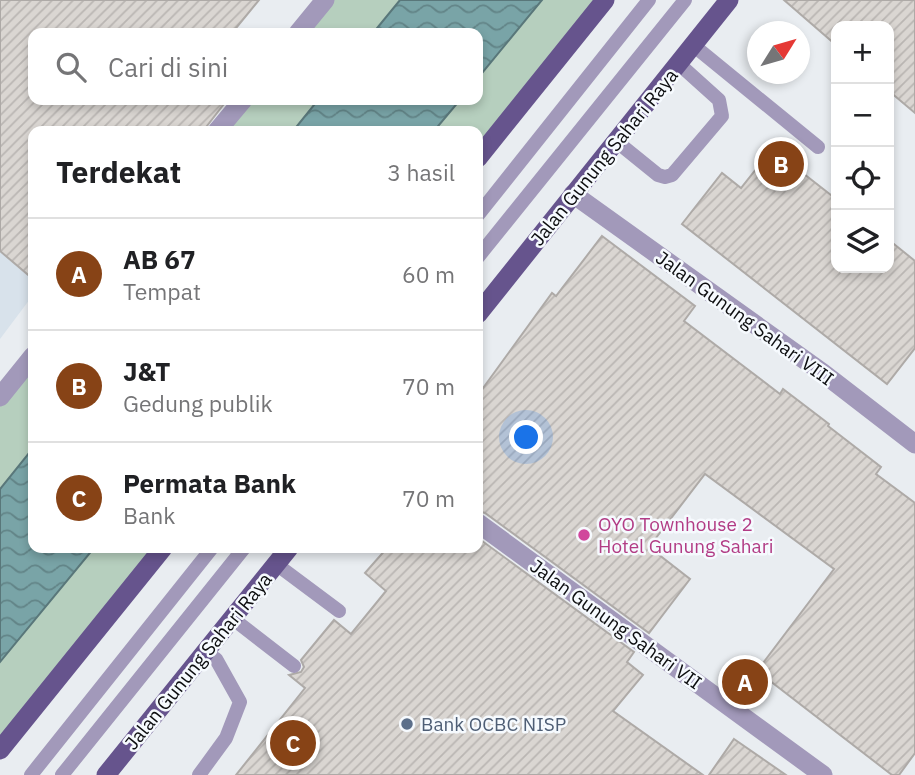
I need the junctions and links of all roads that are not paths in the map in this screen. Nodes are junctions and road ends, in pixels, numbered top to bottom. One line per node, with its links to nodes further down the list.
1 (325, 0): 6 (street)
2 (605, 0): 13 (main road)
3 (649, 0): 15 (lane)
4 (685, 0): 16 (lane)
5 (729, 0): 7 (main road, Jalan Gunung Sahari Raya)
6 (302, 28)
7 (693, 45): 8 (main road, Jalan Gunung Sahari Raya); 12 (lane)
8 (678, 64): 11 (main road, Jalan Gunung Sahari Raya); 11 (lane)
9 (239, 105): 10 (street)
10 (221, 126)
11 (616, 141): 14 (main road, Jalan Gunung Sahari Raya)
12 (818, 147)
13 (483, 152)
14 (573, 194): 17 (main road, Jalan Gunung Sahari Raya); 20 (street, Jalan Gunung Sahari VIII)
15 (483, 209)
16 (483, 251)
17 (483, 308)
18 (28, 362): 19 (street)
19 (0, 397)
20 (915, 444)
21 (483, 527): 36 (street, Jalan Gunung Sahari VII)
22 (159, 553): 31 (main road)
23 (208, 553): 32 (lane)
24 (240, 553): 33 (lane)
25 (285, 553): 26 (main road, Jalan Gunung Sahari Raya)
26 (276, 564): 27 (lane); 28 (main road, Jalan Gunung Sahari Raya)
27 (339, 611)
28 (232, 618): 29 (main road, Jalan Gunung Sahari Raya); 30 (lane)
29 (204, 652): 34 (main road, Jalan Gunung Sahari Raya); 35 (lane)
30 (294, 666)
31 (0, 750)
32 (31, 775)
33 (62, 775)
34 (106, 775)
35 (199, 775)
36 (823, 775)

